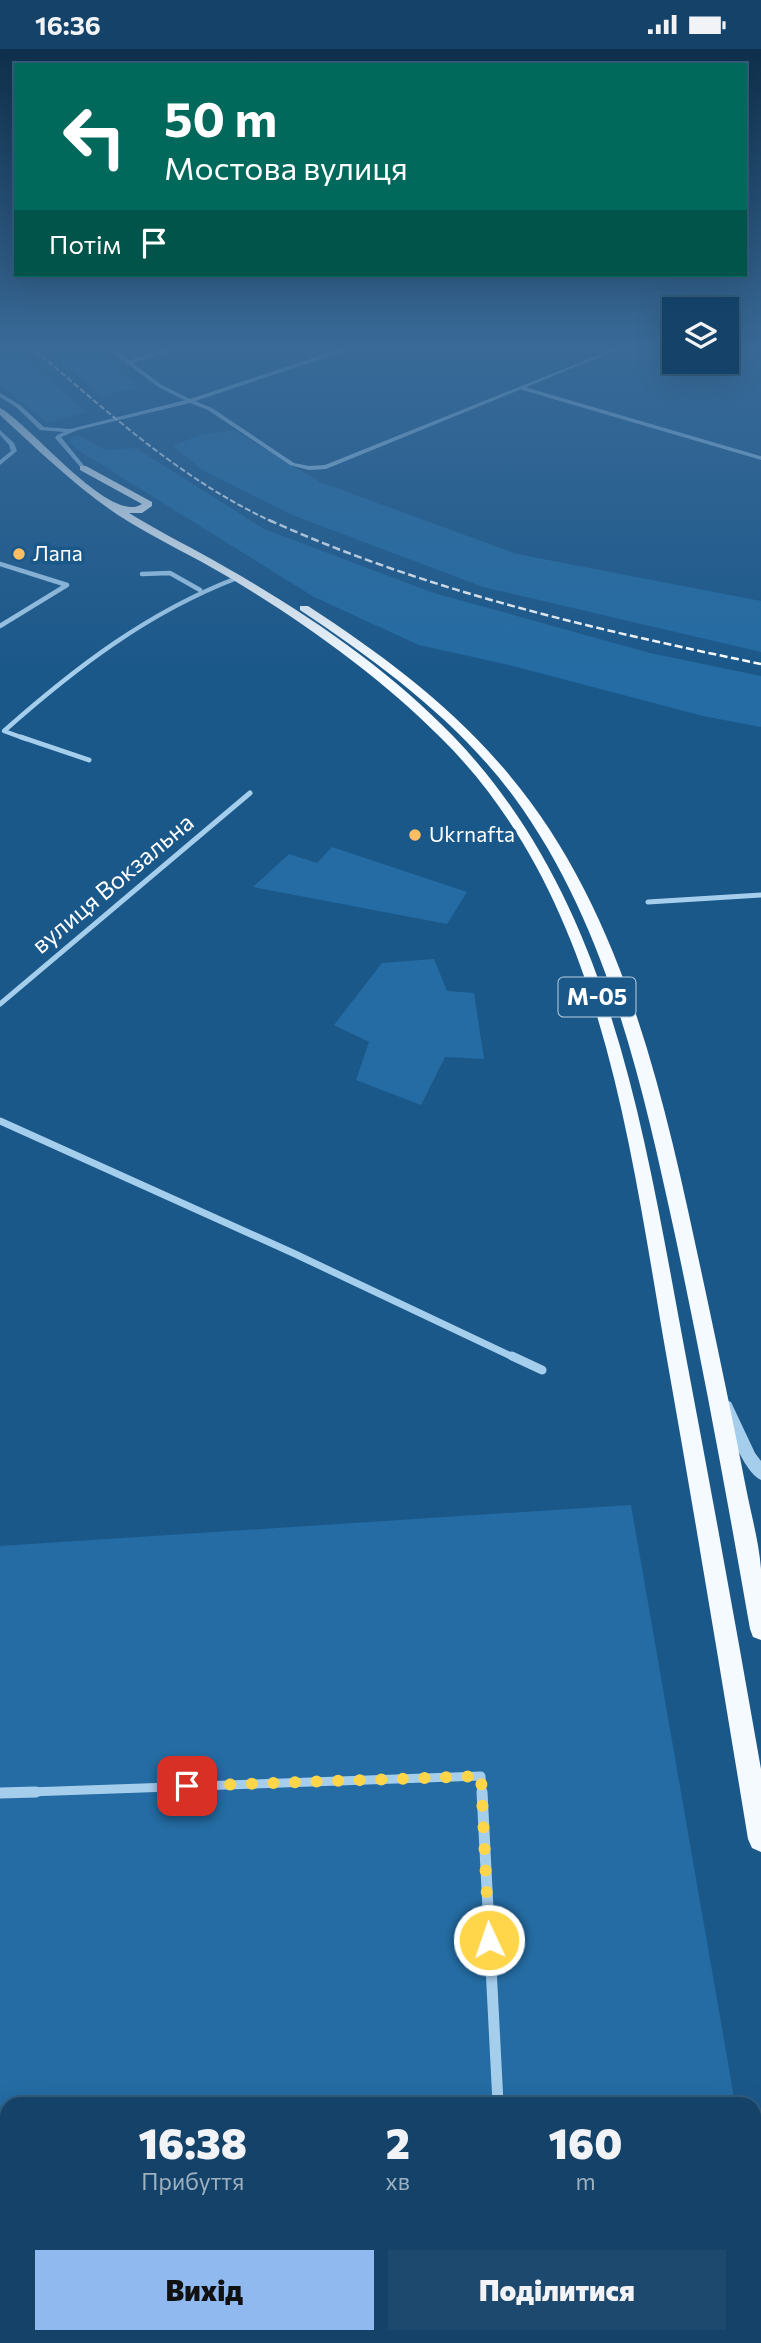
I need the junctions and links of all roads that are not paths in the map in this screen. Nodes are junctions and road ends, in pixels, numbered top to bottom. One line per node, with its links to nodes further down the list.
1 (55, 457): 7 (highway, М-05)
2 (70, 457): 6 (highway)
3 (76, 457): 6 (street)
4 (282, 457): 5 (street)
5 (353, 457)
6 (82, 468): 8 (highway)
7 (118, 510): 8 (highway); 11 (highway, М-05)
8 (139, 511): 21 (highway, М-05)
9 (0, 564): 13 (street)
10 (142, 574): 12 (street)
11 (237, 578): 12 (street); 25 (highway, М-05)
12 (200, 590): 14 (street)
13 (0, 627)
14 (89, 760)
15 (250, 793): 18 (street, вулиця Вокзальна)
16 (761, 895): 17 (street)
17 (648, 902)
18 (0, 1004)
19 (0, 1121): 20 (street)
20 (542, 1370)
21 (718, 1390): 22 (street); 23 (highway, М-05)
22 (761, 1473)
23 (761, 1629)
24 (0, 1793): 26 (street)
25 (761, 1839)
26 (498, 2097)

